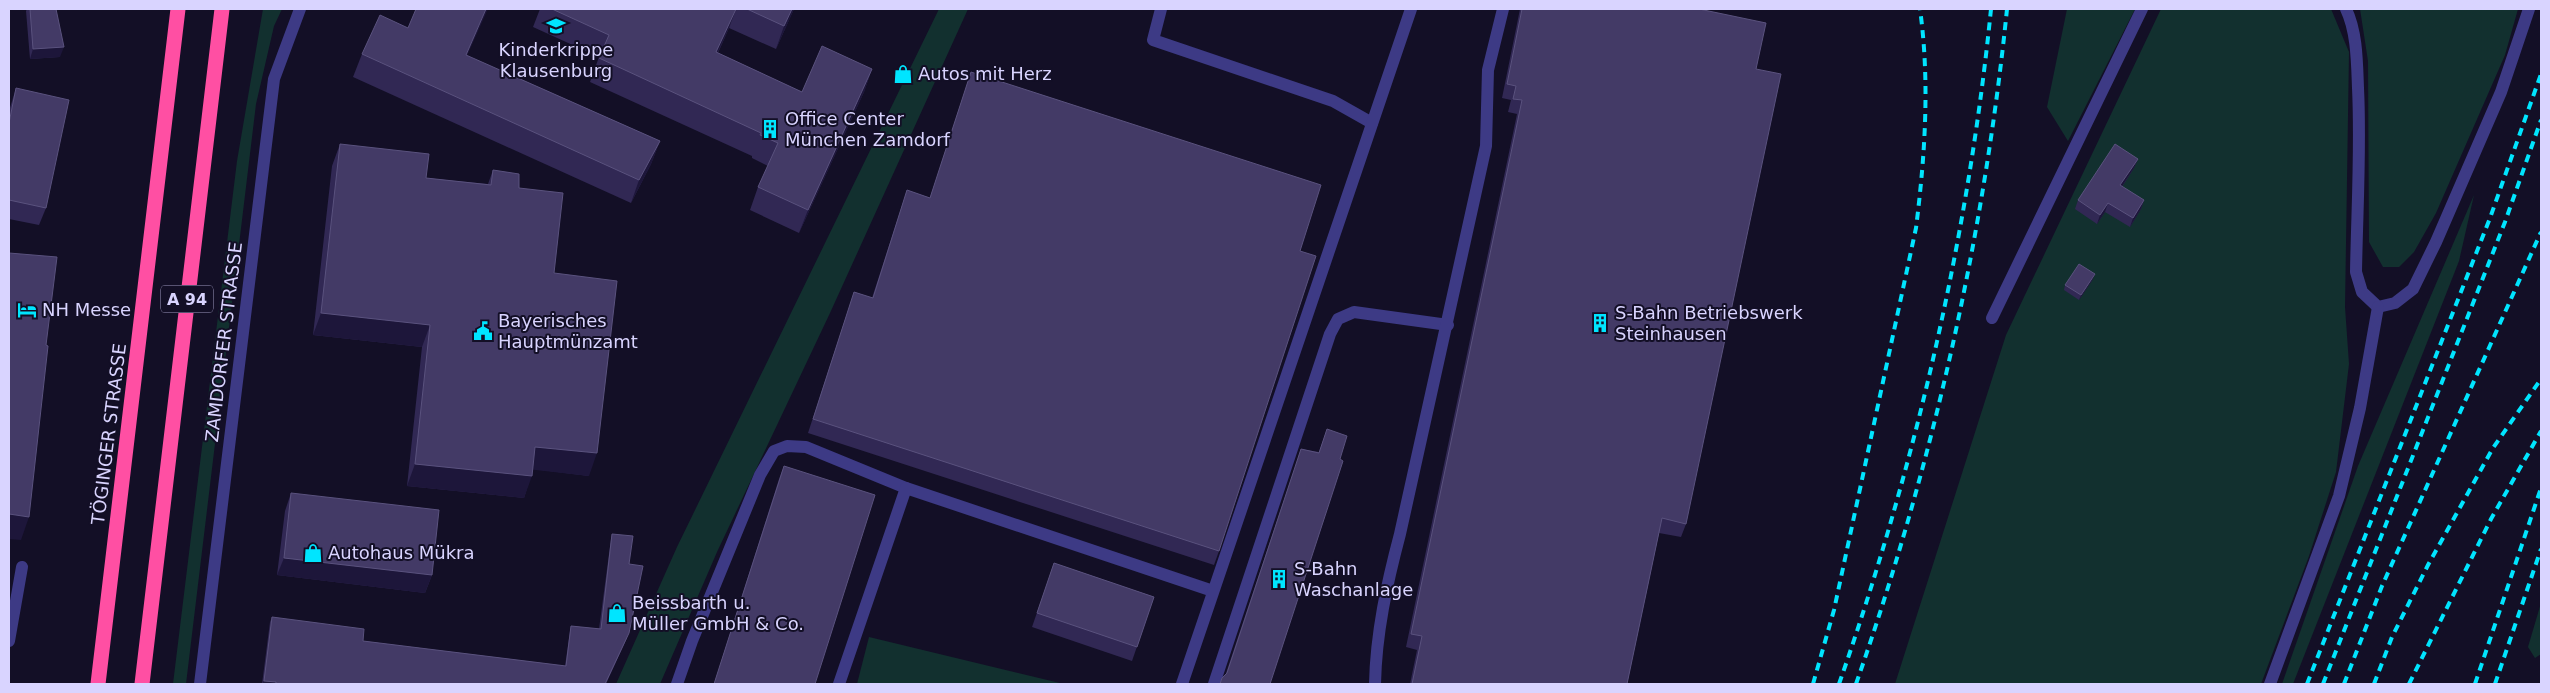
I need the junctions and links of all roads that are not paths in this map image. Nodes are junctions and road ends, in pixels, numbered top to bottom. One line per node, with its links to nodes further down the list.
1 (178, 9): 18 (highway, TÖGINGER STRASSE / A 94)
2 (222, 9): 19 (highway, A 94)
3 (300, 9): 20 (street, ZAMDORFER STRASSE)
4 (1161, 9): 10 (street)
5 (1411, 9): 10 (street)
6 (1503, 9): 13 (street)
7 (2142, 9): 12 (street)
8 (2346, 9): 11 (street)
9 (2530, 9): 11 (street)
10 (1372, 123): 16 (street)
11 (2378, 307): 26 (street)
12 (1992, 318)
13 (1448, 326): 24 (street); 25 (street)
14 (906, 488): 16 (street); 21 (street); 22 (street)
15 (22, 567): 17 (street)
16 (1213, 590): 23 (street)
17 (9, 641)
18 (98, 684)
19 (142, 684)
20 (200, 684)
21 (677, 684)
22 (839, 684)
23 (1182, 684)
24 (1214, 684)
25 (1375, 684)
26 (2270, 684)

